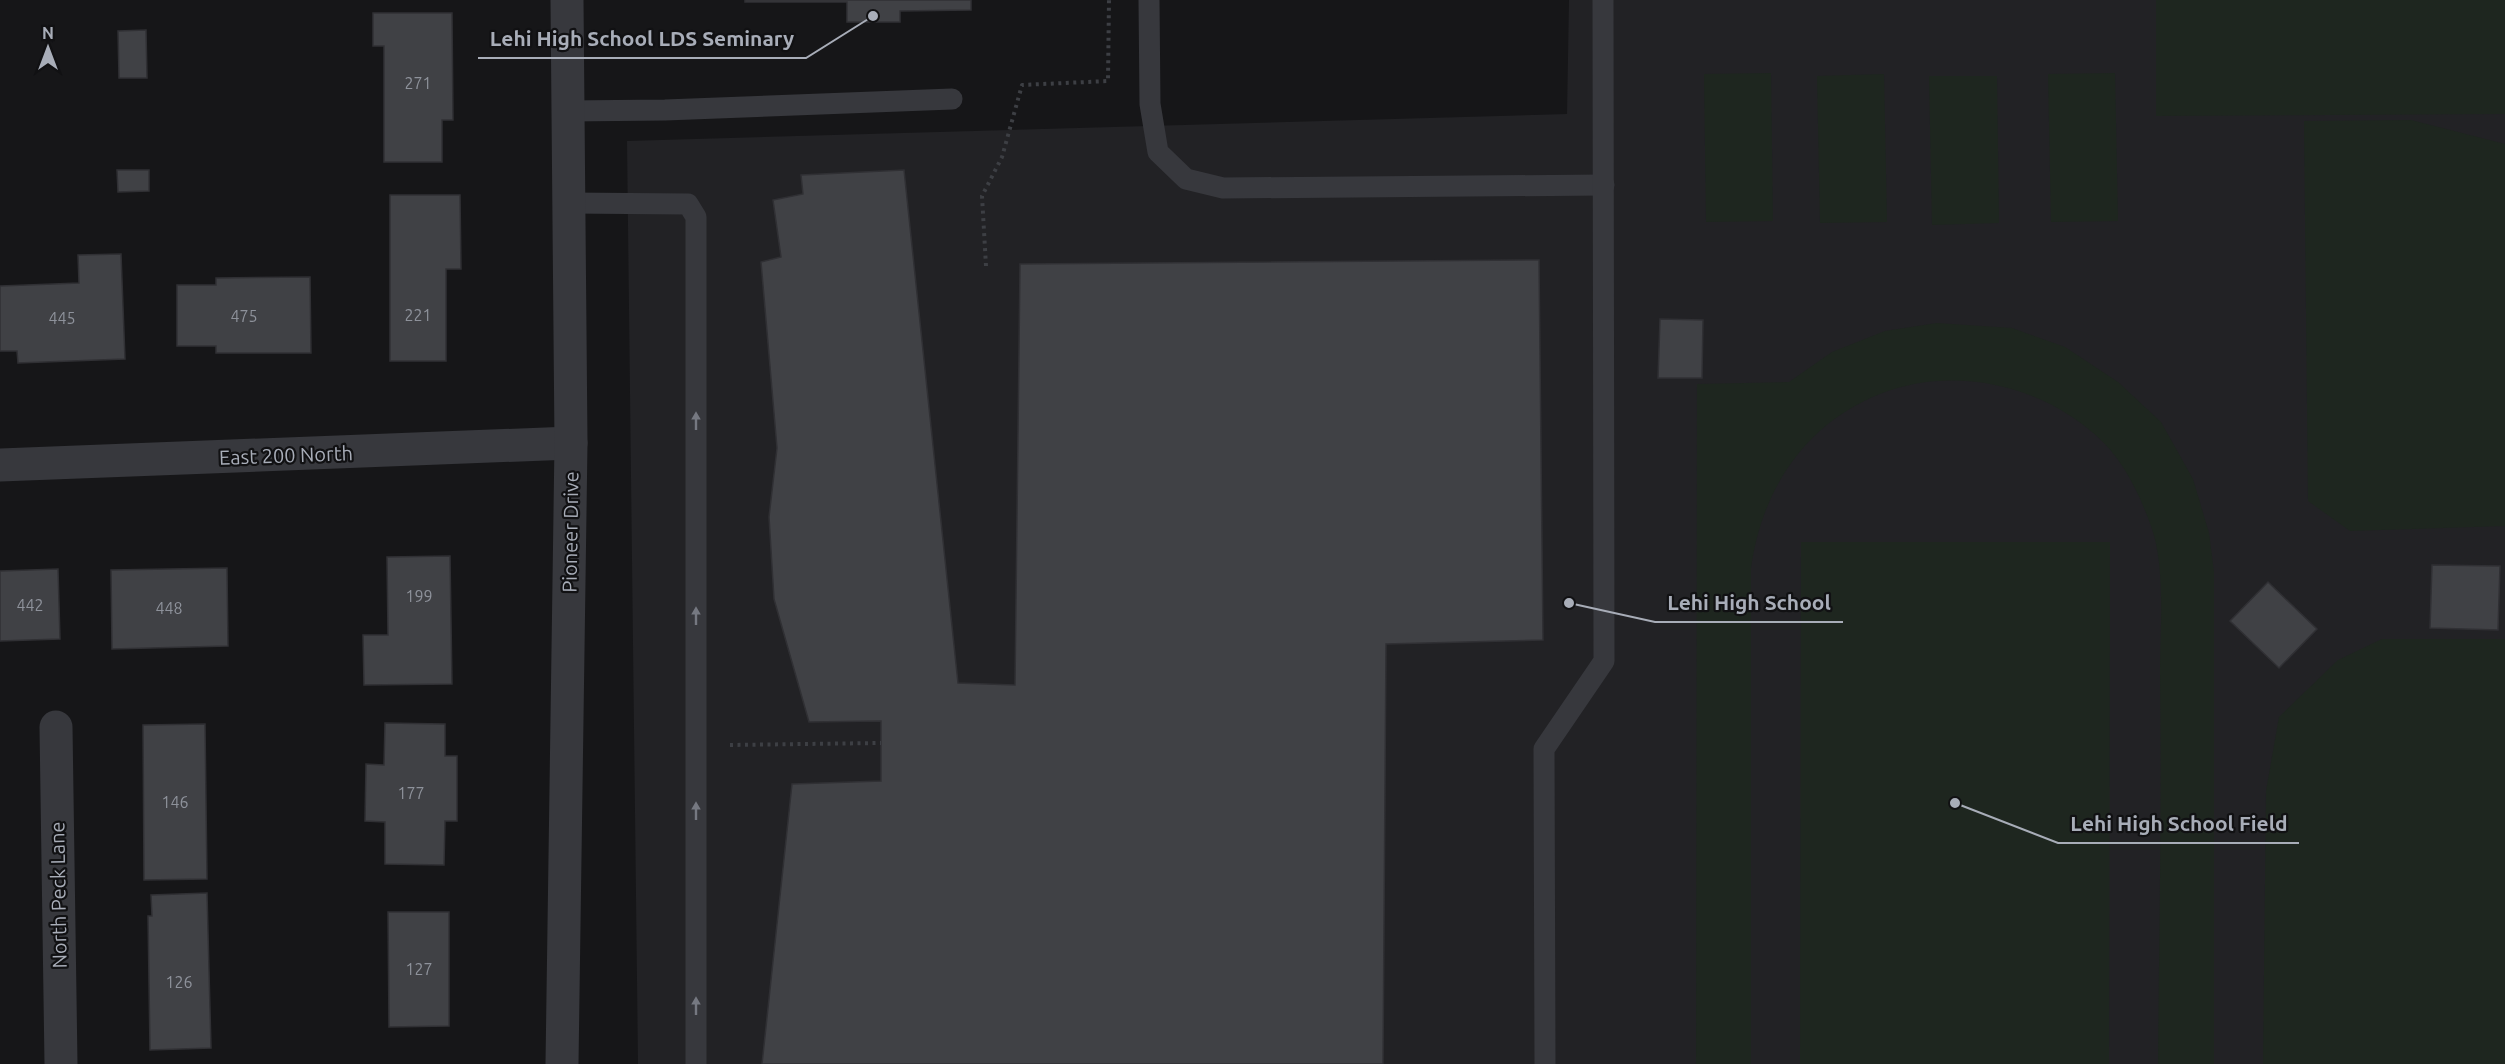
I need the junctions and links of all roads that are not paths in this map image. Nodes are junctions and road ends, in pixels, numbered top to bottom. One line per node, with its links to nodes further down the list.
1 (567, 0): 5 (street, Pioneer Drive)
2 (1149, 0): 6 (lane)
3 (1603, 0): 6 (lane)
4 (952, 99): 5 (lane)
5 (568, 111): 7 (street, Pioneer Drive)
6 (1604, 185): 14 (lane)
7 (568, 203): 8 (street, Pioneer Drive); 13 (lane, one-way to 7)
8 (571, 443): 9 (street, East 200 North); 12 (street, Pioneer Drive)
9 (0, 465)
10 (56, 727): 11 (street, North Peck Lane)
11 (61, 1064)
12 (562, 1064)
13 (696, 1064)
14 (1545, 1064)

